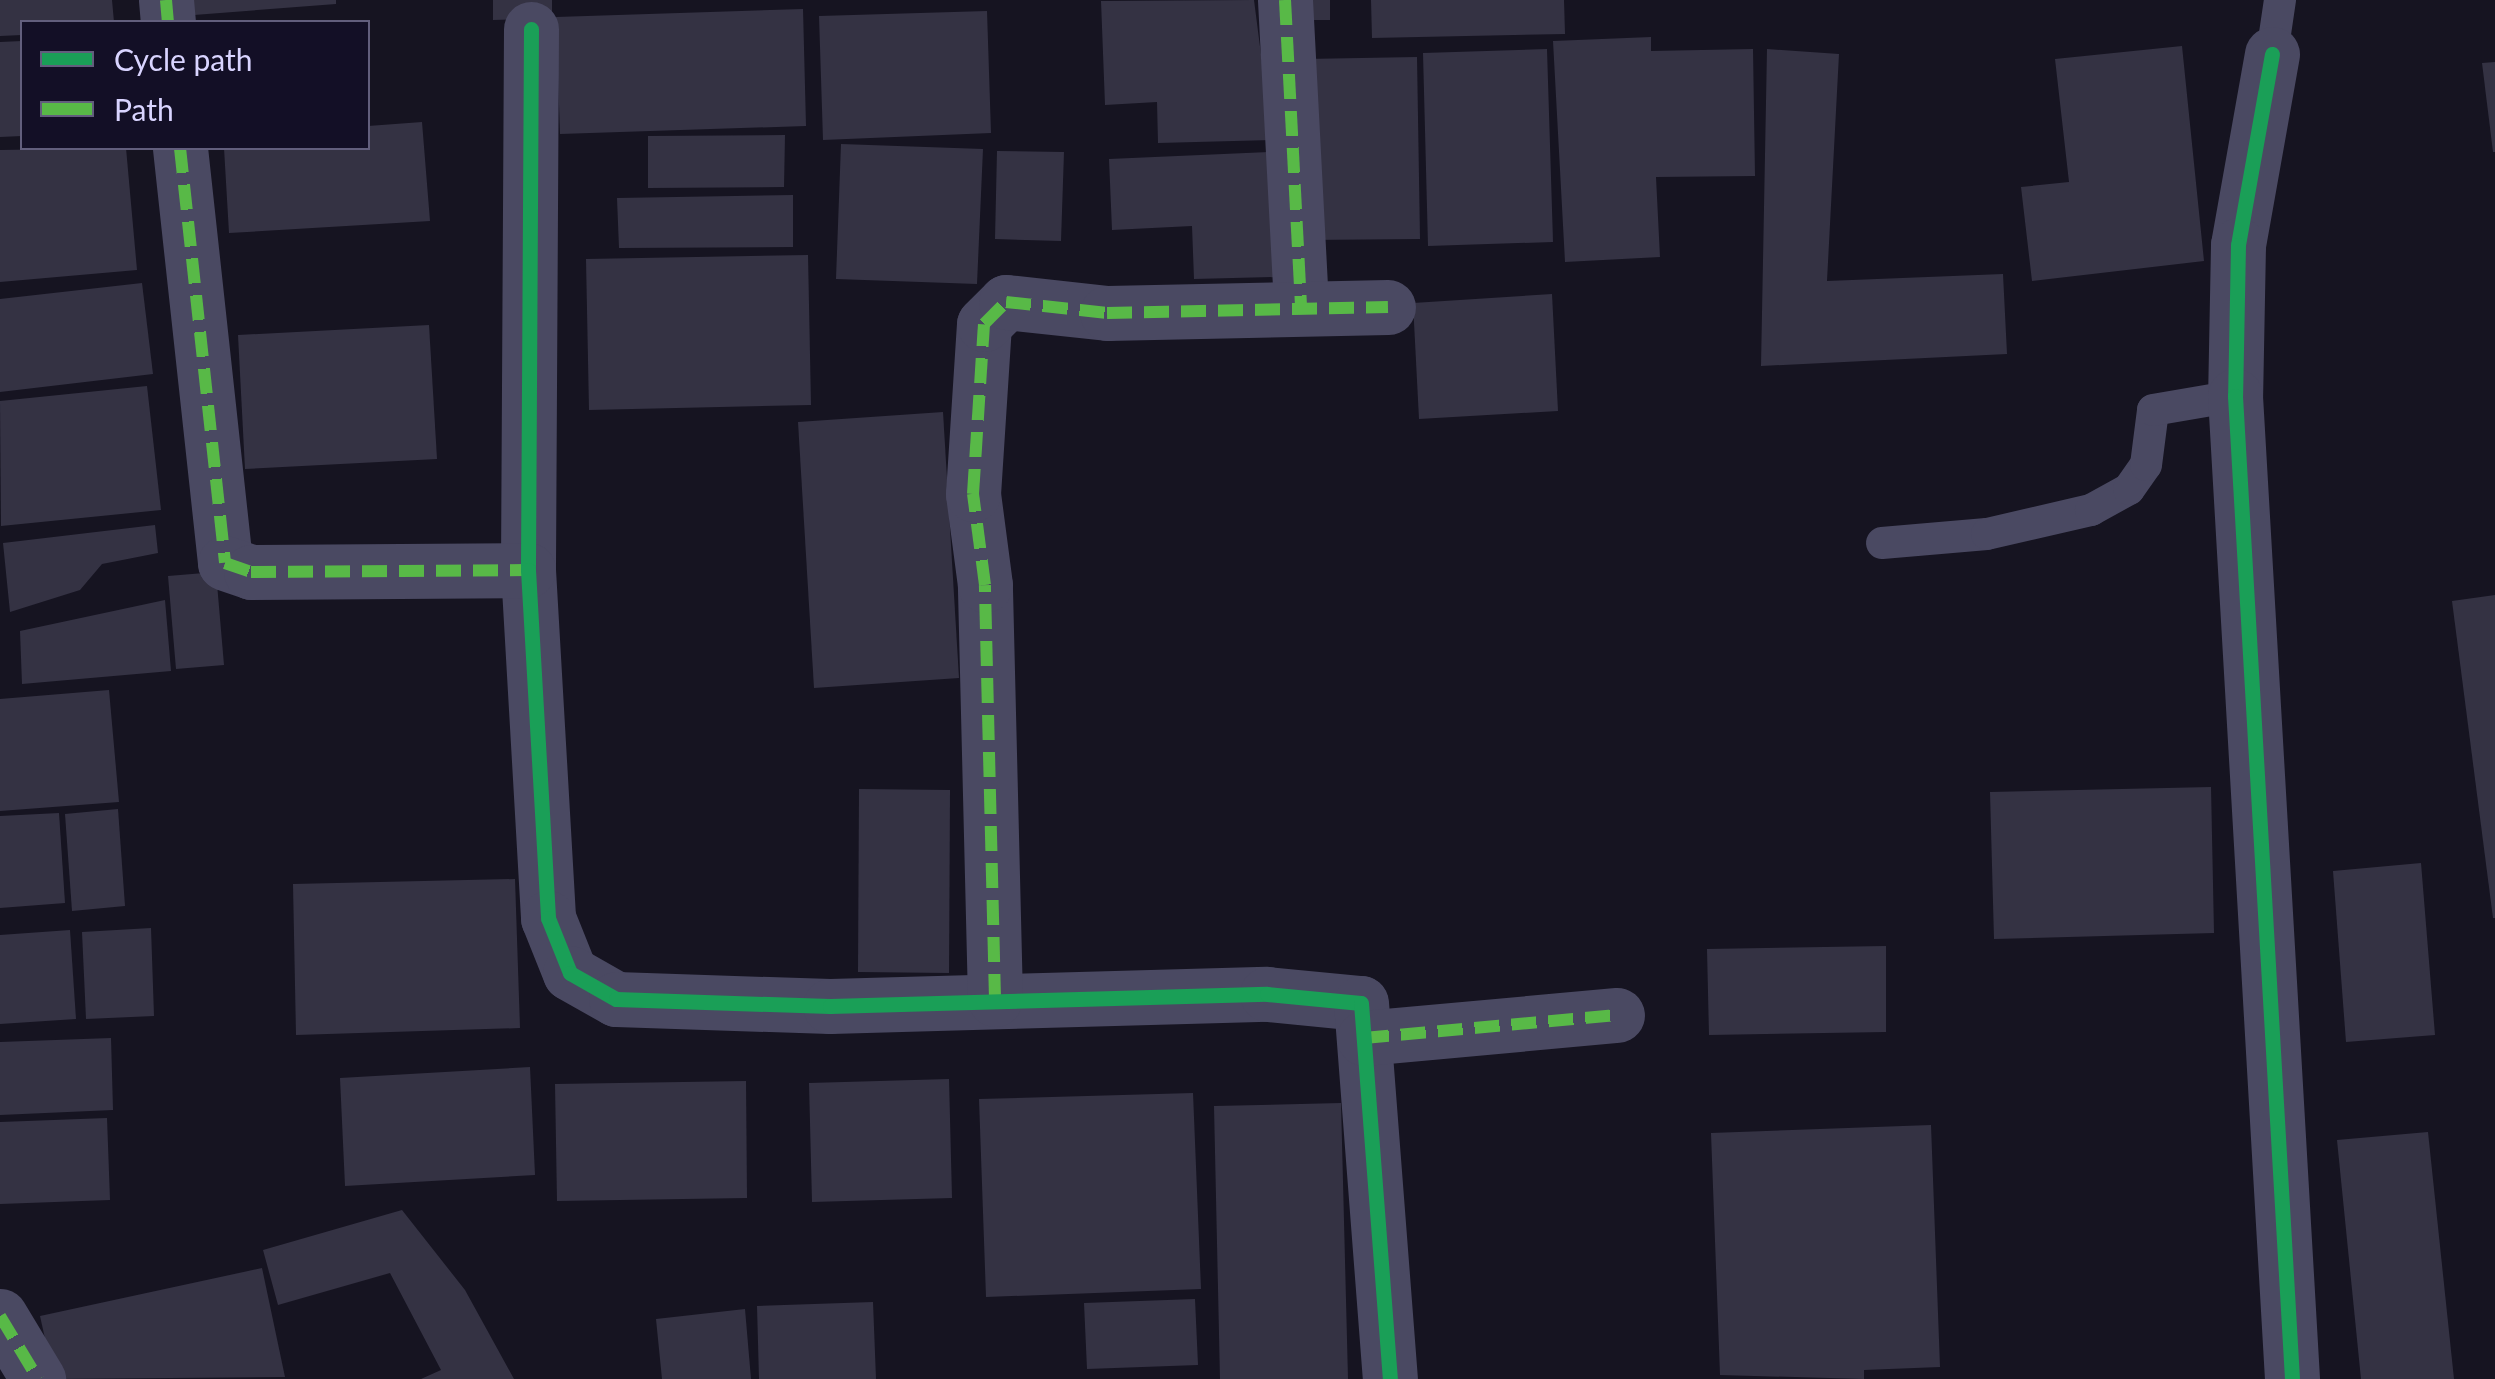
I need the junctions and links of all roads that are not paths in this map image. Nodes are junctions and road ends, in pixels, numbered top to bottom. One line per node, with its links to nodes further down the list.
1 (1285, 0): 6 (street)
2 (2280, 0): 4 (lane)
3 (531, 29): 10 (street)
4 (2272, 54): 8 (street)
5 (180, 150): 10 (street)
6 (1300, 308): 7 (street); 11 (street)
7 (1388, 308)
8 (2235, 396): 9 (lane); 17 (street)
9 (1882, 543)
10 (528, 570): 11 (street)
11 (995, 999): 13 (street)
12 (1617, 1014): 13 (street)
13 (1364, 1038): 16 (street)
14 (0, 1316): 15 (street)
15 (38, 1379)
16 (1390, 1379)
17 (2292, 1379)

